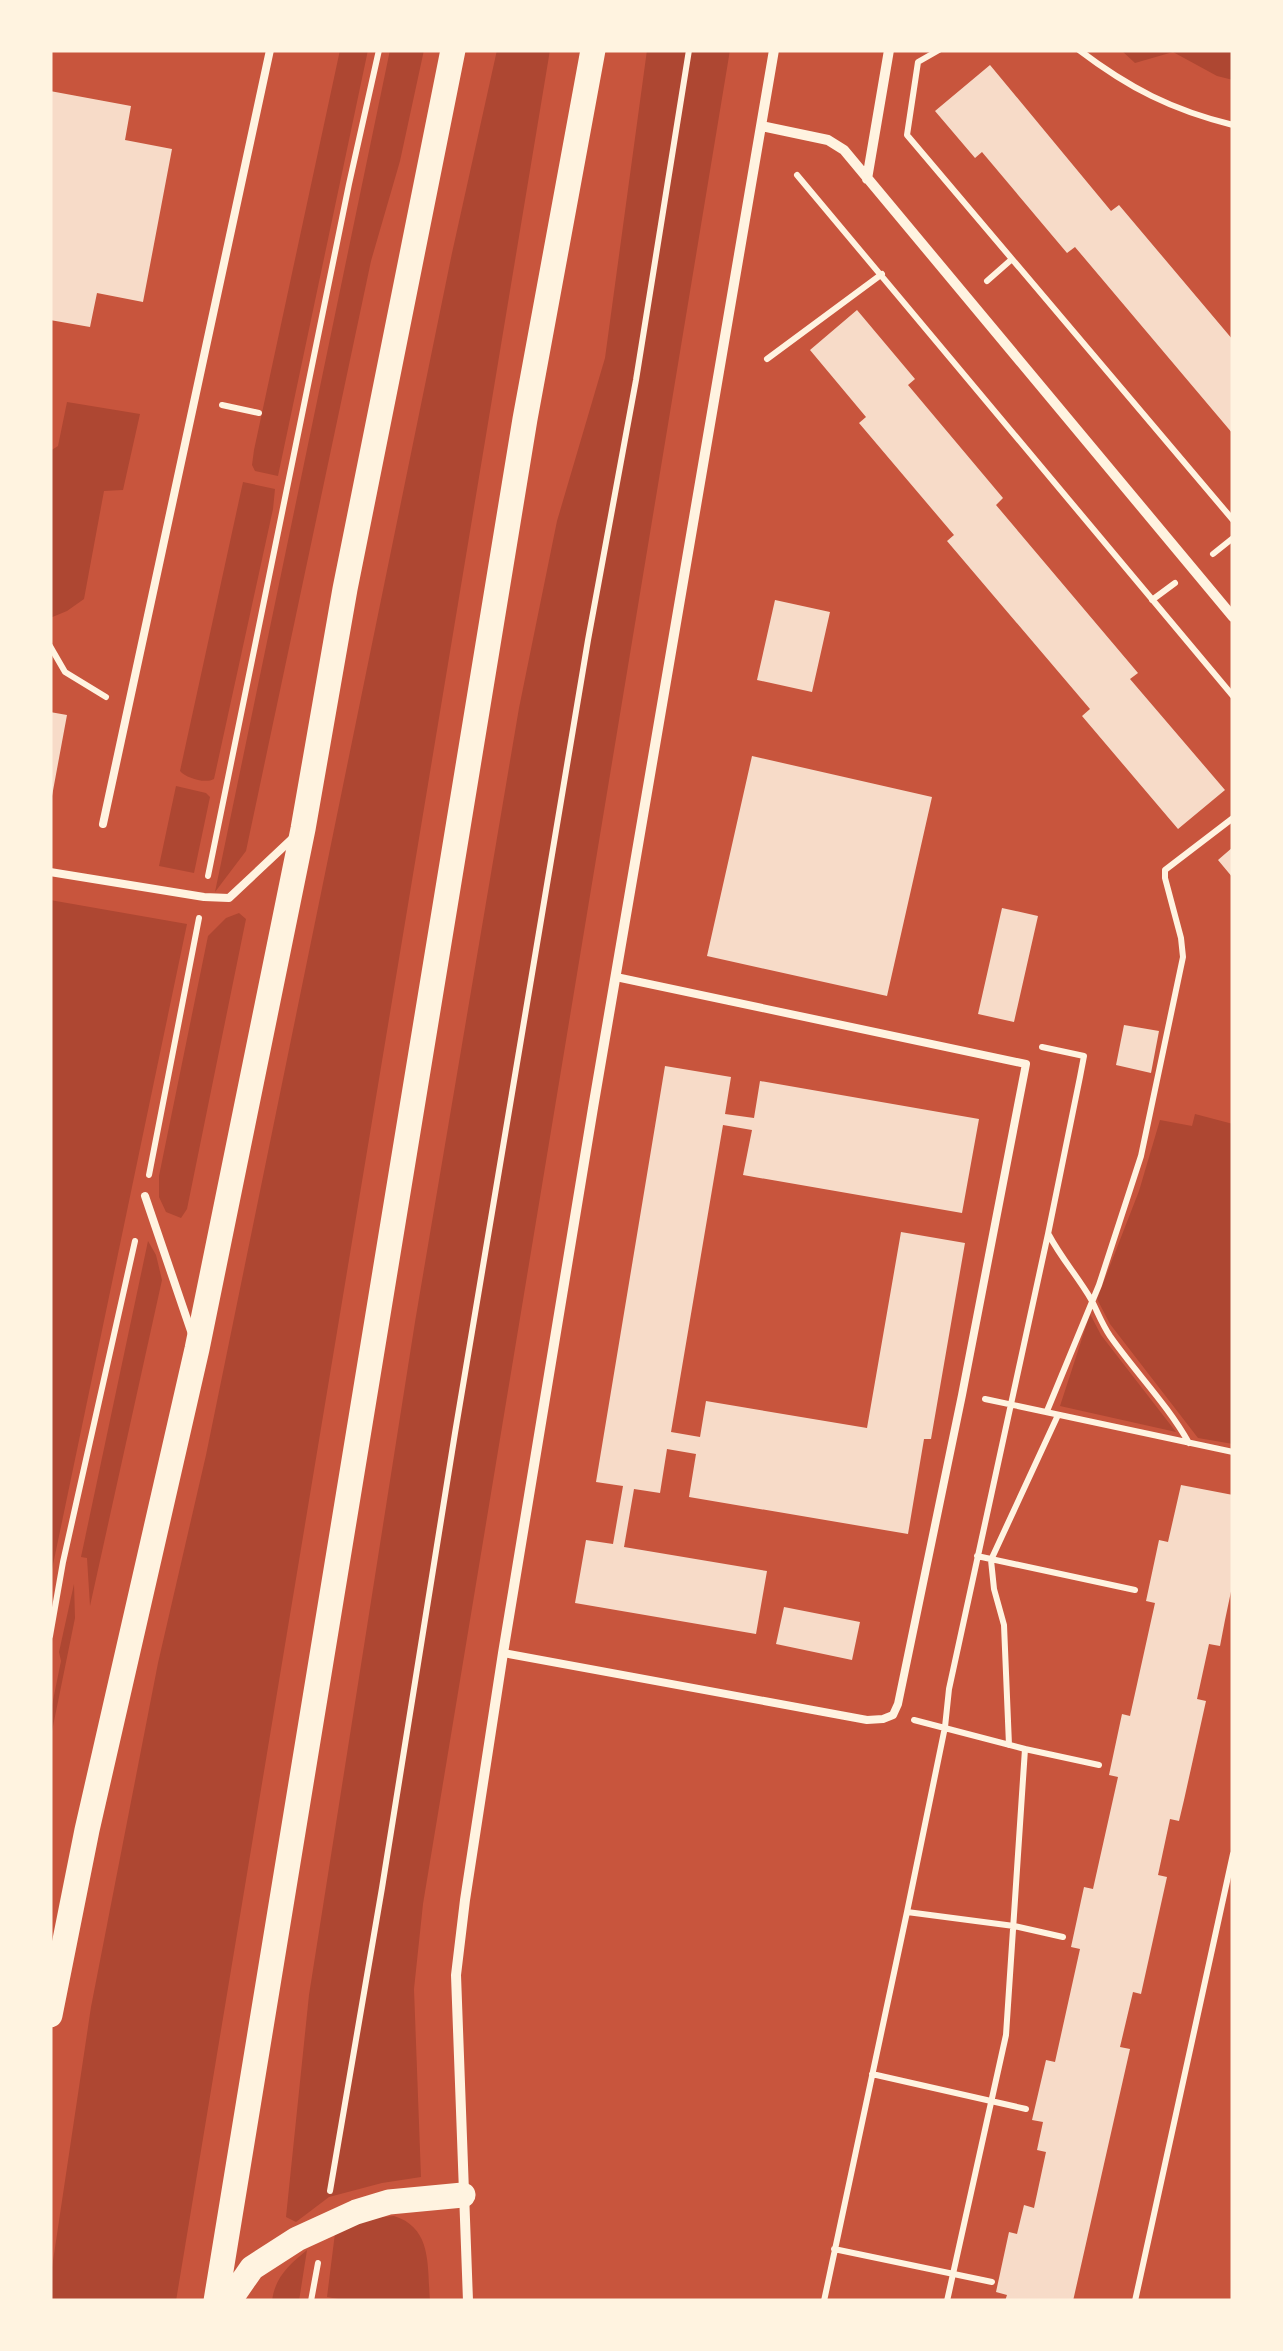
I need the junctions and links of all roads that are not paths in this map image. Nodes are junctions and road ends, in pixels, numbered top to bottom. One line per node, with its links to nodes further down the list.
1 (270, 50): 9 (lane)
2 (453, 50): 10 (main road)
3 (593, 50): 18 (main road)
4 (774, 50): 6 (street)
5 (889, 50): 7 (street)
6 (761, 126): 7 (street); 12 (street)
7 (867, 179): 8 (street)
8 (1233, 618)
9 (103, 824)
10 (303, 829): 11 (lane); 14 (main road)
11 (50, 872)
12 (616, 978): 15 (street); 15 (lane)
13 (145, 1196): 14 (lane)
14 (197, 1349): 16 (main road)
15 (503, 1654): 17 (street)
16 (50, 2015)
17 (463, 2194): 19 (main road); 20 (street)
18 (216, 2301)
19 (229, 2301)
20 (468, 2301)

